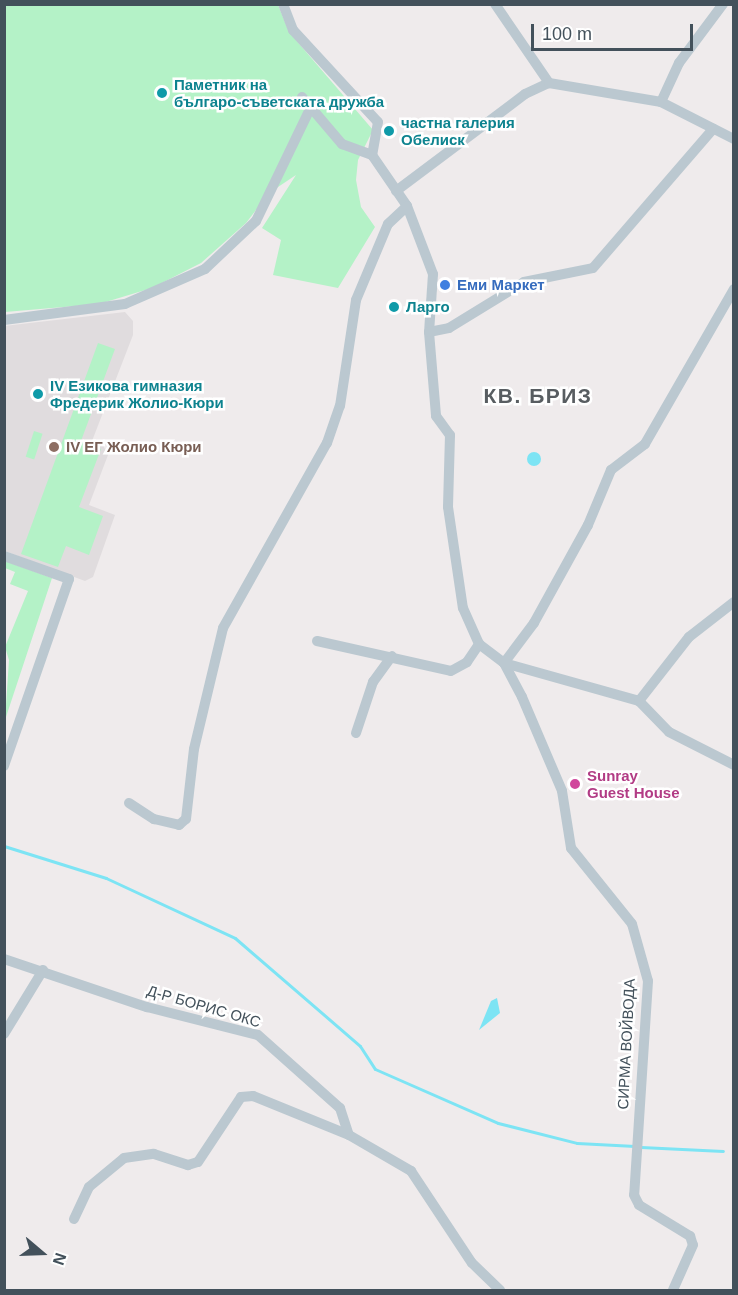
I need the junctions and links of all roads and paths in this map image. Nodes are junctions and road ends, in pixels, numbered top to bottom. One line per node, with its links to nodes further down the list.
1 (284, 4): 10 (street)
2 (495, 4): 4 (street)
3 (723, 4): 6 (street)
4 (549, 83): 6 (street); 11 (street)
5 (302, 97): 7 (street)
6 (661, 102): 8 (street)
7 (309, 111): 10 (street); 14 (street)
8 (713, 129): 9 (street); 15 (street)
9 (734, 139)
10 (372, 155): 11 (street, СИРМА ВОЙВОДА)
11 (396, 191): 12 (street, СИРМА ВОЙВОДА)
12 (407, 206): 15 (street, СИРМА ВОЙВОДА); 26 (street)
13 (734, 289): 21 (street)
14 (4, 320)
15 (429, 332): 19 (street, СИРМА ВОЙВОДА)
16 (4, 556): 25 (street)
17 (734, 602): 22 (street)
18 (317, 641): 20 (street)
19 (479, 644): 20 (street); 21 (street, СИРМА ВОЙВОДА)
20 (392, 656): 23 (street)
21 (504, 663): 22 (street); 33 (street, СИРМА ВОЙВОДА)
22 (639, 701): 24 (street)
23 (356, 733)
24 (734, 765)
25 (4, 766)
26 (129, 803)
27 (4, 959): 28 (street, Д-Р БОРИС ОКС)
28 (44, 970): 29 (street); 30 (street, Д-Р БОРИС ОКС)
29 (4, 1034)
30 (349, 1135): 31 (street); 32 (street)
31 (74, 1219)
32 (500, 1290)
33 (674, 1290)

